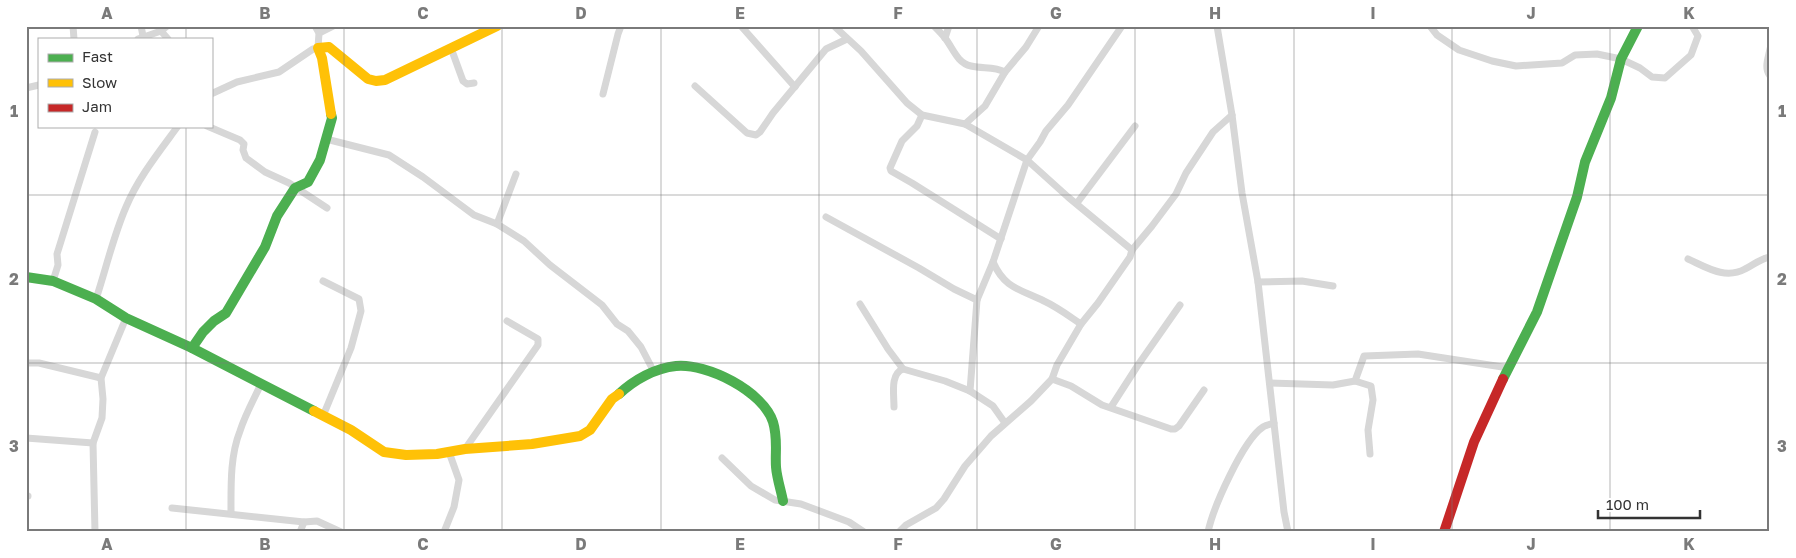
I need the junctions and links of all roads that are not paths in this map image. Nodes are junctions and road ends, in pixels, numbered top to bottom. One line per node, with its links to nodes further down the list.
1 (141, 26): 17 (street)
2 (333, 26): 16 (street)
3 (497, 26): 21 (street)
4 (621, 26): 30 (street)
5 (741, 26): 28 (street)
6 (834, 26): 19 (street)
7 (934, 26): 18 (street)
8 (949, 26): 18 (street)
9 (1039, 26): 24 (street)
10 (1122, 26): 39 (street)
11 (1217, 26): 32 (street)
12 (1430, 26): 23 (street)
13 (1638, 26): 23 (street)
14 (1692, 26): 23 (street)
15 (164, 28): 17 (street)
16 (317, 30): 20 (street)
17 (140, 38)
18 (945, 38): 24 (street)
19 (847, 39): 28 (street); 31 (street)
20 (318, 48): 21 (street); 29 (street); 38 (street)
21 (451, 48): 26 (street)
22 (1770, 50): 25 (street)
23 (1621, 59): 65 (street)
24 (1005, 72): 33 (street)
25 (1770, 76)
26 (474, 83)
27 (694, 86): 28 (street)
28 (794, 87)
29 (212, 94)
30 (603, 94)
31 (922, 115): 33 (street); 46 (street)
32 (1232, 115): 47 (street); 54 (street)
33 (965, 124): 39 (street)
34 (1135, 126): 42 (street)
35 (177, 128): 56 (street)
36 (212, 128): 41 (street)
37 (95, 132): 53 (street)
38 (326, 139): 41 (street); 45 (street)
39 (1027, 160): 42 (street); 46 (street)
40 (516, 174): 45 (street)
41 (295, 188): 43 (street); 63 (street)
42 (1077, 204): 47 (street)
43 (327, 208)
44 (826, 217): 57 (street)
45 (497, 224): 67 (street)
46 (1000, 239): 50 (street)
47 (1132, 250): 62 (street)
48 (1770, 258): 49 (street)
49 (1688, 259)
50 (993, 262): 57 (street); 62 (street)
51 (26, 277): 53 (street)
52 (323, 281): 77 (street)
53 (53, 282): 56 (street)
54 (1258, 282): 55 (street); 71 (street)
55 (1333, 286)
56 (96, 299): 60 (street)
57 (977, 300): 74 (street)
58 (860, 304): 66 (street)
59 (1180, 305): 76 (street)
60 (126, 318): 63 (street); 68 (street)
61 (507, 321): 82 (street)
62 (1080, 324): 69 (street)
63 (192, 348): 72 (street)
64 (26, 364): 68 (street)
65 (1508, 368): 70 (street); 98 (street)
66 (903, 369): 74 (street); 75 (street)
67 (654, 372): 82 (street); 86 (street)
68 (102, 378): 81 (street)
69 (1052, 379): 76 (street); 78 (street)
70 (1355, 381): 71 (street); 84 (street)
71 (1270, 383): 79 (street)
72 (262, 384): 77 (street); 88 (street)
73 (1204, 390): 76 (street)
74 (970, 391): 78 (street)
75 (894, 407)
76 (1111, 407)
77 (323, 416): 83 (street)
78 (1005, 423): 95 (street)
79 (1274, 423): 96 (street); 97 (street)
80 (26, 438): 81 (street)
81 (93, 443): 90 (street)
82 (465, 449): 83 (street)
83 (449, 452): 93 (street)
84 (1370, 454)
85 (722, 458): 86 (street)
86 (783, 501): 94 (street)
87 (172, 508): 88 (street)
88 (230, 513): 89 (street)
89 (304, 522): 91 (street); 92 (street)
90 (95, 532)
91 (300, 532)
92 (341, 532)
93 (444, 532)
94 (864, 532)
95 (899, 532)
96 (1208, 532)
97 (1288, 532)
98 (1444, 532)

